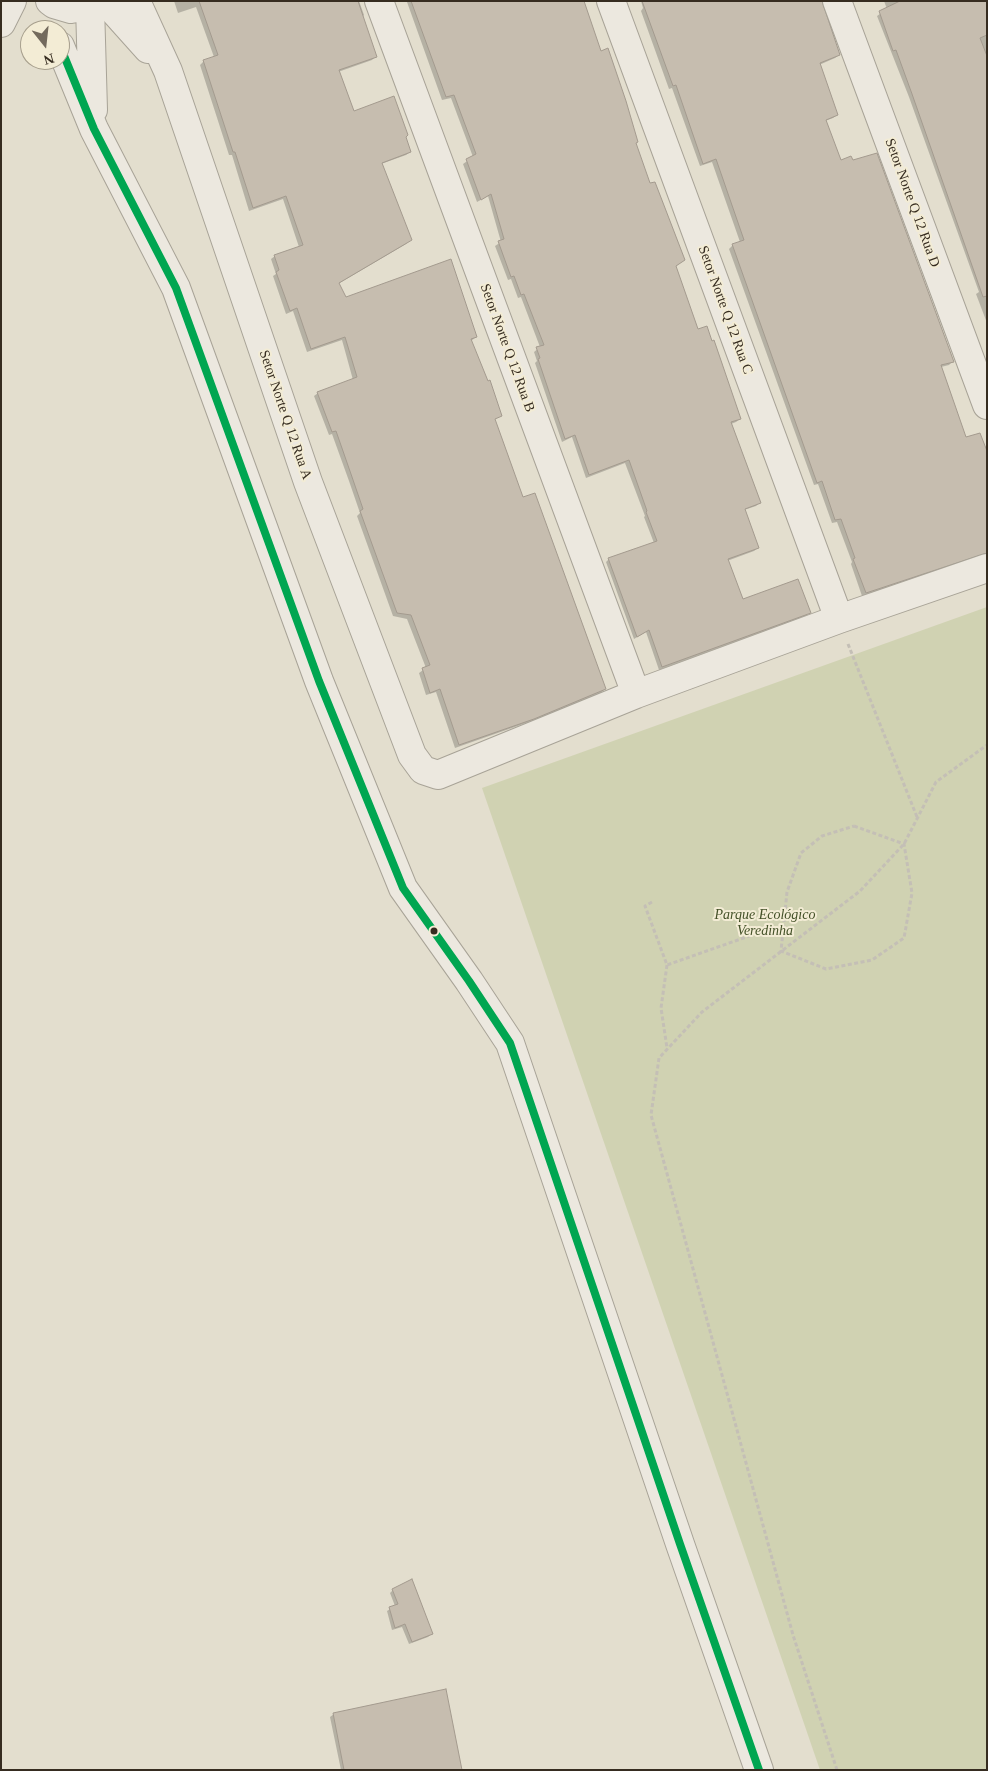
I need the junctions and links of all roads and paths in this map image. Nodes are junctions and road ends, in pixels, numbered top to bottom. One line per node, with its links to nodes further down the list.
1 (12, 1): 10 (street)
2 (42, 1): 9 (street)
3 (50, 1): 8 (street)
4 (136, 1): 12 (street, Setor Norte Q 12 Rua A)
5 (379, 1): 17 (street, Setor Norte Q 12 Rua B)
6 (611, 1): 16 (street, Setor Norte Q 12 Rua C)
7 (837, 1): 14 (street, Setor Norte Q 12 Rua D)
8 (98, 3): 12 (street); 13 (street)
9 (50, 20)
10 (1, 23)
11 (70, 70): 13 (street)
12 (168, 71): 17 (street, Setor Norte Q 12 Rua A)
13 (94, 129): 26 (street)
14 (987, 405)
15 (987, 568): 16 (street)
16 (838, 619): 17 (street); 19 (path)
17 (636, 694)
18 (987, 745): 19 (path)
19 (917, 818): 20 (path)
20 (904, 844): 23 (path); 23 (path); 23 (path)
21 (652, 902): 24 (path)
22 (752, 935): 24 (path)
23 (782, 951): 25 (path)
24 (667, 965): 25 (path)
25 (667, 1048): 27 (path)
26 (759, 1770)
27 (837, 1770)

